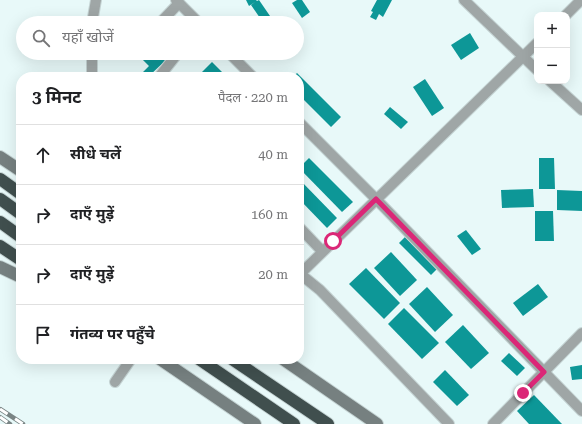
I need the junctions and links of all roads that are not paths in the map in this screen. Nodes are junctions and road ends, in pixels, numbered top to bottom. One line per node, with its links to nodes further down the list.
1 (96, 0): 6 (street)
2 (464, 0): 10 (street)
3 (581, 0): 5 (street)
4 (178, 2): 7 (street); 8 (street)
5 (569, 12)
6 (93, 16)
7 (166, 16)
8 (192, 16)
9 (534, 47): 10 (street)
10 (523, 57): 14 (street); 26 (street)
11 (92, 60): 15 (street)
12 (171, 60): 16 (street)
13 (236, 60): 17 (street)
14 (534, 67)
15 (92, 72)
16 (162, 72)
17 (248, 72)
18 (553, 84): 19 (street)
19 (582, 110)
20 (304, 127): 26 (street)
21 (0, 157): 22 (street)
22 (16, 168)
23 (0, 179): 24 (highway)
24 (16, 190)
25 (0, 199): 27 (highway)
26 (376, 199): 32 (street); 44 (street)
27 (16, 210)
28 (0, 222): 30 (highway)
29 (304, 232): 32 (street)
30 (16, 233)
31 (0, 246): 33 (highway)
32 (322, 251): 35 (street)
33 (16, 257)
34 (0, 267): 36 (street)
35 (304, 269)
36 (16, 275)
37 (304, 278): 51 (street)
38 (582, 333): 44 (street)
39 (128, 364): 45 (street)
40 (167, 364): 47 (street)
41 (206, 364): 48 (highway)
42 (239, 364): 49 (highway)
43 (290, 364): 50 (street)
44 (544, 372): 46 (street); 52 (street)
45 (115, 382)
46 (582, 411)
47 (254, 424)
48 (294, 424)
49 (328, 424)
50 (377, 424)
51 (449, 424)
52 (493, 424)

